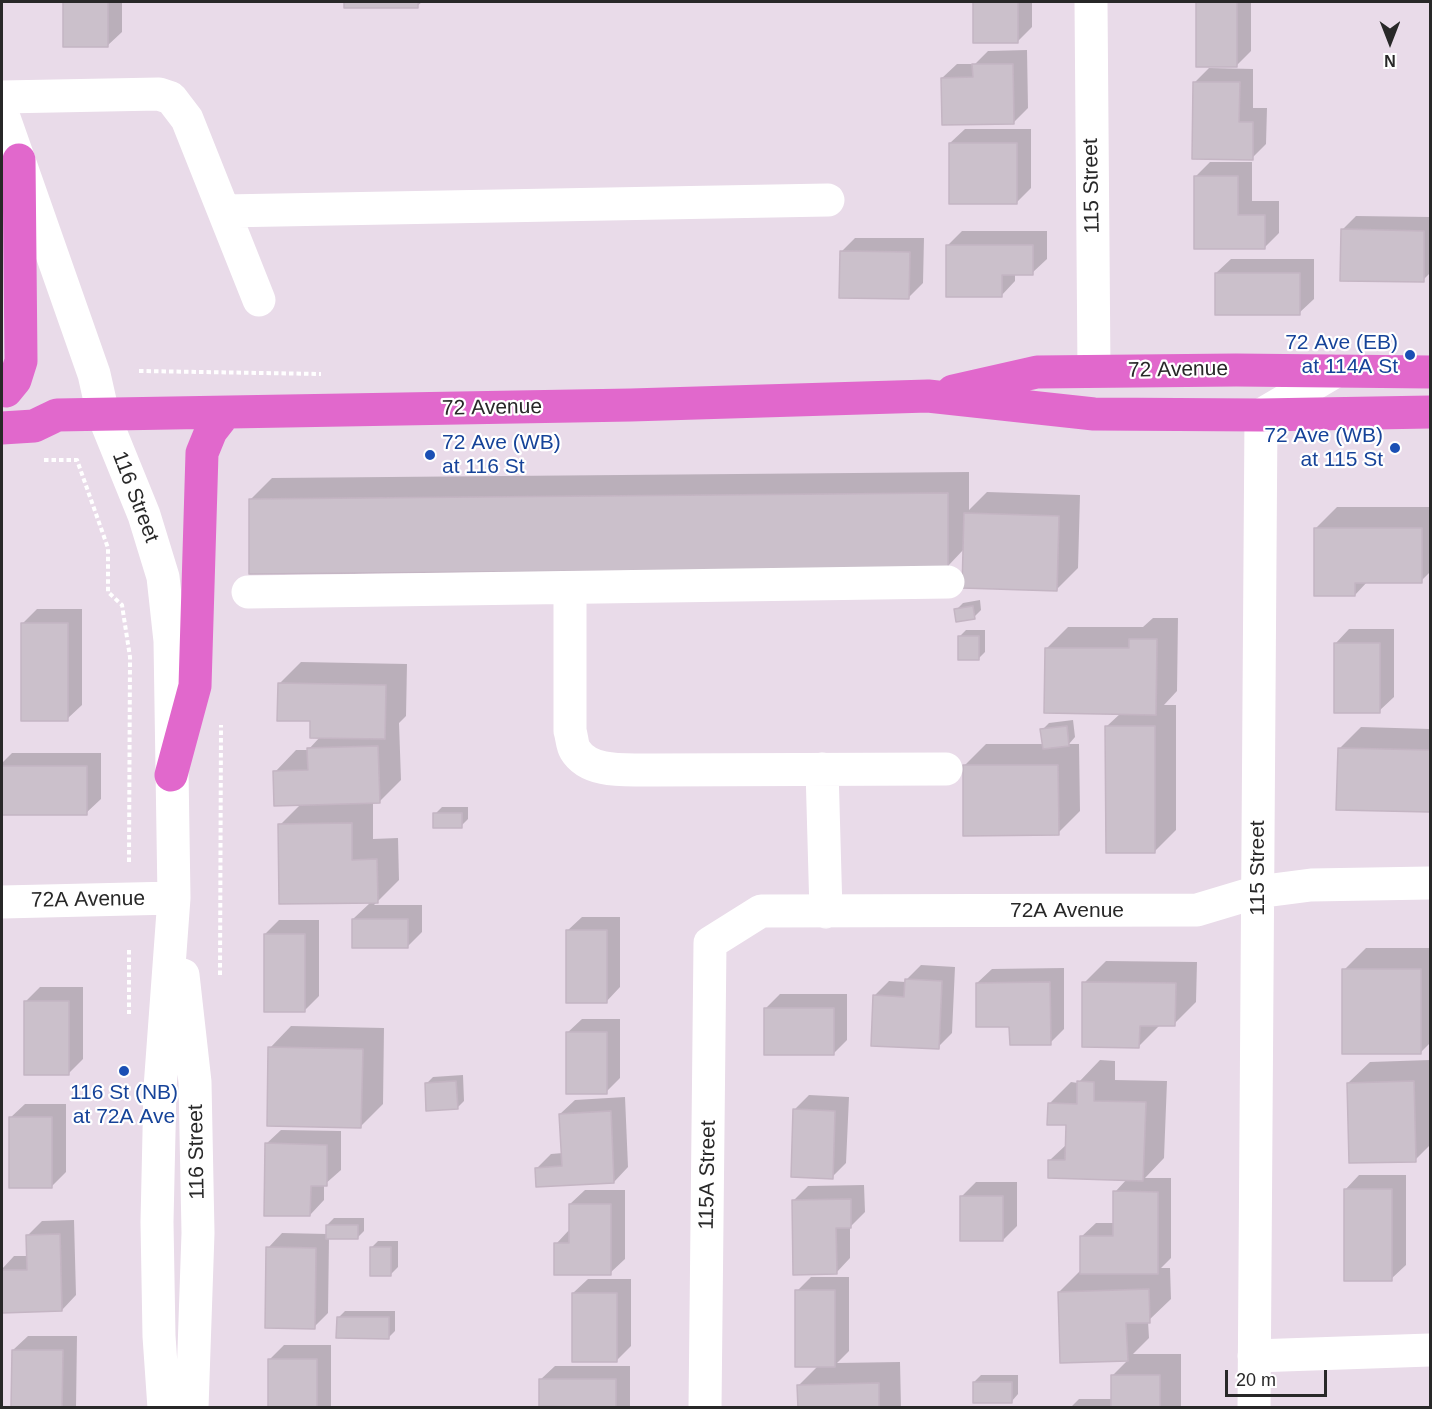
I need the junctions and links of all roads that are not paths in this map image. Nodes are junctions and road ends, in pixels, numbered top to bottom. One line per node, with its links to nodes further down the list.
1 (1090, 2): 8 (street, 115 Street)
2 (2, 97): 6 (street)
3 (2, 112): 4 (street, 116 Street)
4 (19, 160): 11 (main road); 15 (street, 116 Street)
5 (828, 200): 6 (street)
6 (224, 211): 7 (street)
7 (260, 300)
8 (1094, 371): 9 (main road, 72 Avenue); 12 (main road, 72 Avenue)
9 (1336, 371): 10 (main road, 72 Avenue); 17 (street)
10 (1431, 372)
11 (4, 391): 16 (main road)
12 (928, 396): 14 (main road, 72 Avenue); 17 (main road, 72 Avenue)
13 (1431, 412): 17 (main road, 72 Avenue)
14 (225, 413): 15 (main road, 72 Avenue); 24 (main road)
15 (103, 414): 16 (main road, 72 Avenue); 24 (street, 116 Street)
16 (57, 415): 18 (main road, 72 Avenue)
17 (1261, 415): 26 (street, 115 Street)
18 (2, 428)
19 (948, 582): 20 (street)
20 (570, 588): 21 (street); 22 (street)
21 (248, 592)
22 (822, 769): 23 (street); 29 (street)
23 (946, 769)
24 (171, 775): 27 (street, 116 Street)
25 (1431, 883): 26 (street, 72A Avenue)
26 (1257, 891): 29 (street, 72A Avenue); 32 (street, 115 Street)
27 (174, 898): 28 (street, 72A Avenue); 33 (street, 116 Street); 34 (street, 116 Street)
28 (2, 902)
29 (825, 912): 30 (street, 72A Avenue)
30 (710, 943): 35 (street, 115A Street)
31 (1431, 1350): 32 (street)
32 (1254, 1356): 36 (street, 115 Street)
33 (164, 1407)
34 (192, 1407)
35 (705, 1407)
36 (1254, 1407)

